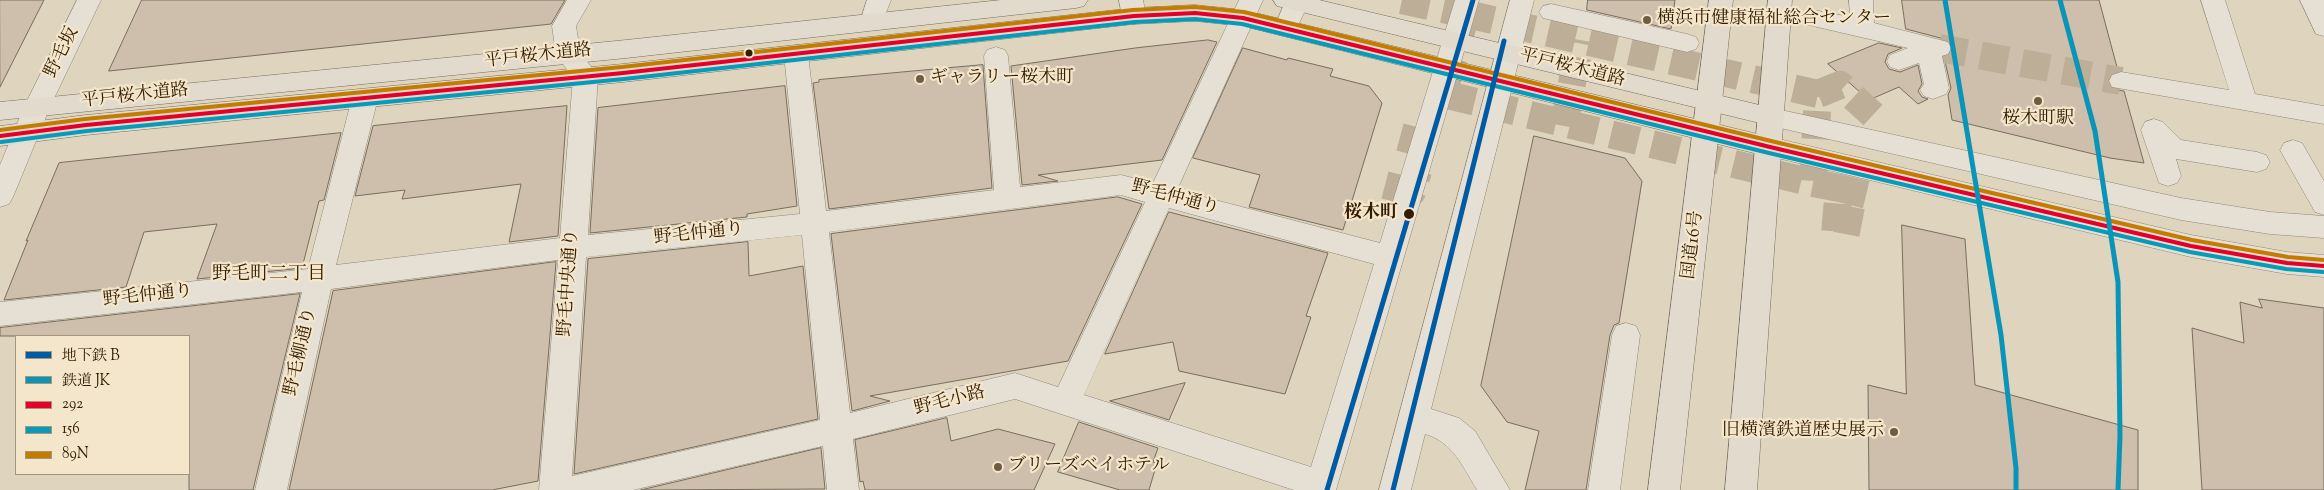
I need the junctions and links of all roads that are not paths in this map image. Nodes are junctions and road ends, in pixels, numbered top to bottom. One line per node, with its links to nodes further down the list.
1 (89, 0): 35 (street, 野毛坂)
2 (579, 0): 23 (street)
3 (1076, 0): 14 (main road, 平戸桜木道路)
4 (1467, 0): 20 (street)
5 (1522, 0): 25 (street)
6 (1721, 0): 33 (main road, 国道16号)
7 (1780, 0): 38 (main road)
8 (1861, 0): 18 (street)
9 (2213, 0): 34 (street)
10 (2312, 0): 19 (street)
11 (1293, 1): 17 (street); 20 (main road, 平戸桜木道路)
12 (1132, 8): 13 (main road, 平戸桜木道路); 24 (main road, 平戸桜木道路)
13 (1247, 9): 17 (main road, 平戸桜木道路); 47 (street)
14 (875, 11): 23 (main road, 平戸桜木道路)
15 (1561, 18): 21 (street)
16 (1813, 18): 18 (street)
17 (1286, 28): 28 (main road, 平戸桜木道路)
18 (1862, 28): 22 (street)
19 (2324, 28)
20 (1454, 41): 25 (main road, 平戸桜木道路); 28 (street)
21 (1628, 46)
22 (1932, 48): 27 (street); 31 (street)
23 (568, 54): 29 (street); 35 (main road, 平戸桜木道路)
24 (796, 54): 29 (main road, 平戸桜木道路); 51 (street)
25 (1508, 54): 30 (street); 33 (main road, 平戸桜木道路)
26 (996, 56): 49 (street)
27 (1899, 61)
28 (1446, 67): 30 (main road, 平戸桜木道路); 54 (street)
29 (586, 76): 32 (main road, 平戸桜木道路); 53 (street, 野毛中央通り)
30 (1501, 80): 40 (main road, 平戸桜木道路); 60 (street)
31 (1933, 90)
32 (364, 98): 41 (main road, 平戸桜木道路); 56 (street, 野毛柳通り)
33 (1711, 102): 38 (main road, 平戸桜木道路); 40 (main road, 国道16号)
34 (2245, 102): 37 (street); 39 (street)
35 (37, 107): 36 (main road, 平戸桜木道路); 41 (street, 野毛坂)
36 (0, 111)
37 (2324, 115)
38 (1772, 117): 43 (main road); 52 (street)
39 (2162, 130): 45 (street); 46 (street)
40 (1707, 131): 43 (main road, 平戸桜木道路); 70 (main road, 国道16号)
41 (26, 132): 42 (main road, 平戸桜木道路); 48 (street, 野毛坂)
42 (0, 136)
43 (1770, 147): 55 (street); 71 (main road)
44 (2293, 150): 50 (street)
45 (2257, 162)
46 (2168, 176)
47 (1160, 195): 49 (street, 野毛仲通り); 54 (street, 野毛仲通り); 59 (street)
48 (0, 197)
49 (1008, 199): 51 (street, 野毛仲通り)
50 (2324, 205)
51 (816, 223): 53 (street, 野毛仲通り); 61 (street)
52 (2324, 227)
53 (573, 247): 56 (street, 野毛仲通り); 64 (street, 野毛中央通り)
54 (1391, 257): 62 (street)
55 (2324, 266)
56 (319, 279): 57 (street, 野毛仲通り); 63 (street, 野毛柳通り)
57 (0, 314)
58 (1626, 335): 69 (street)
59 (1066, 402): 61 (street, 野毛小路); 62 (street, 野毛小路)
60 (1414, 417): 67 (street); 68 (street)
61 (836, 430): 65 (street, 野毛小路); 66 (street)
62 (1321, 488)
63 (271, 490)
64 (555, 490)
65 (570, 490)
66 (843, 490)
67 (1395, 490)
68 (1494, 490)
69 (1604, 490)
70 (1664, 490)
71 (1742, 490)

